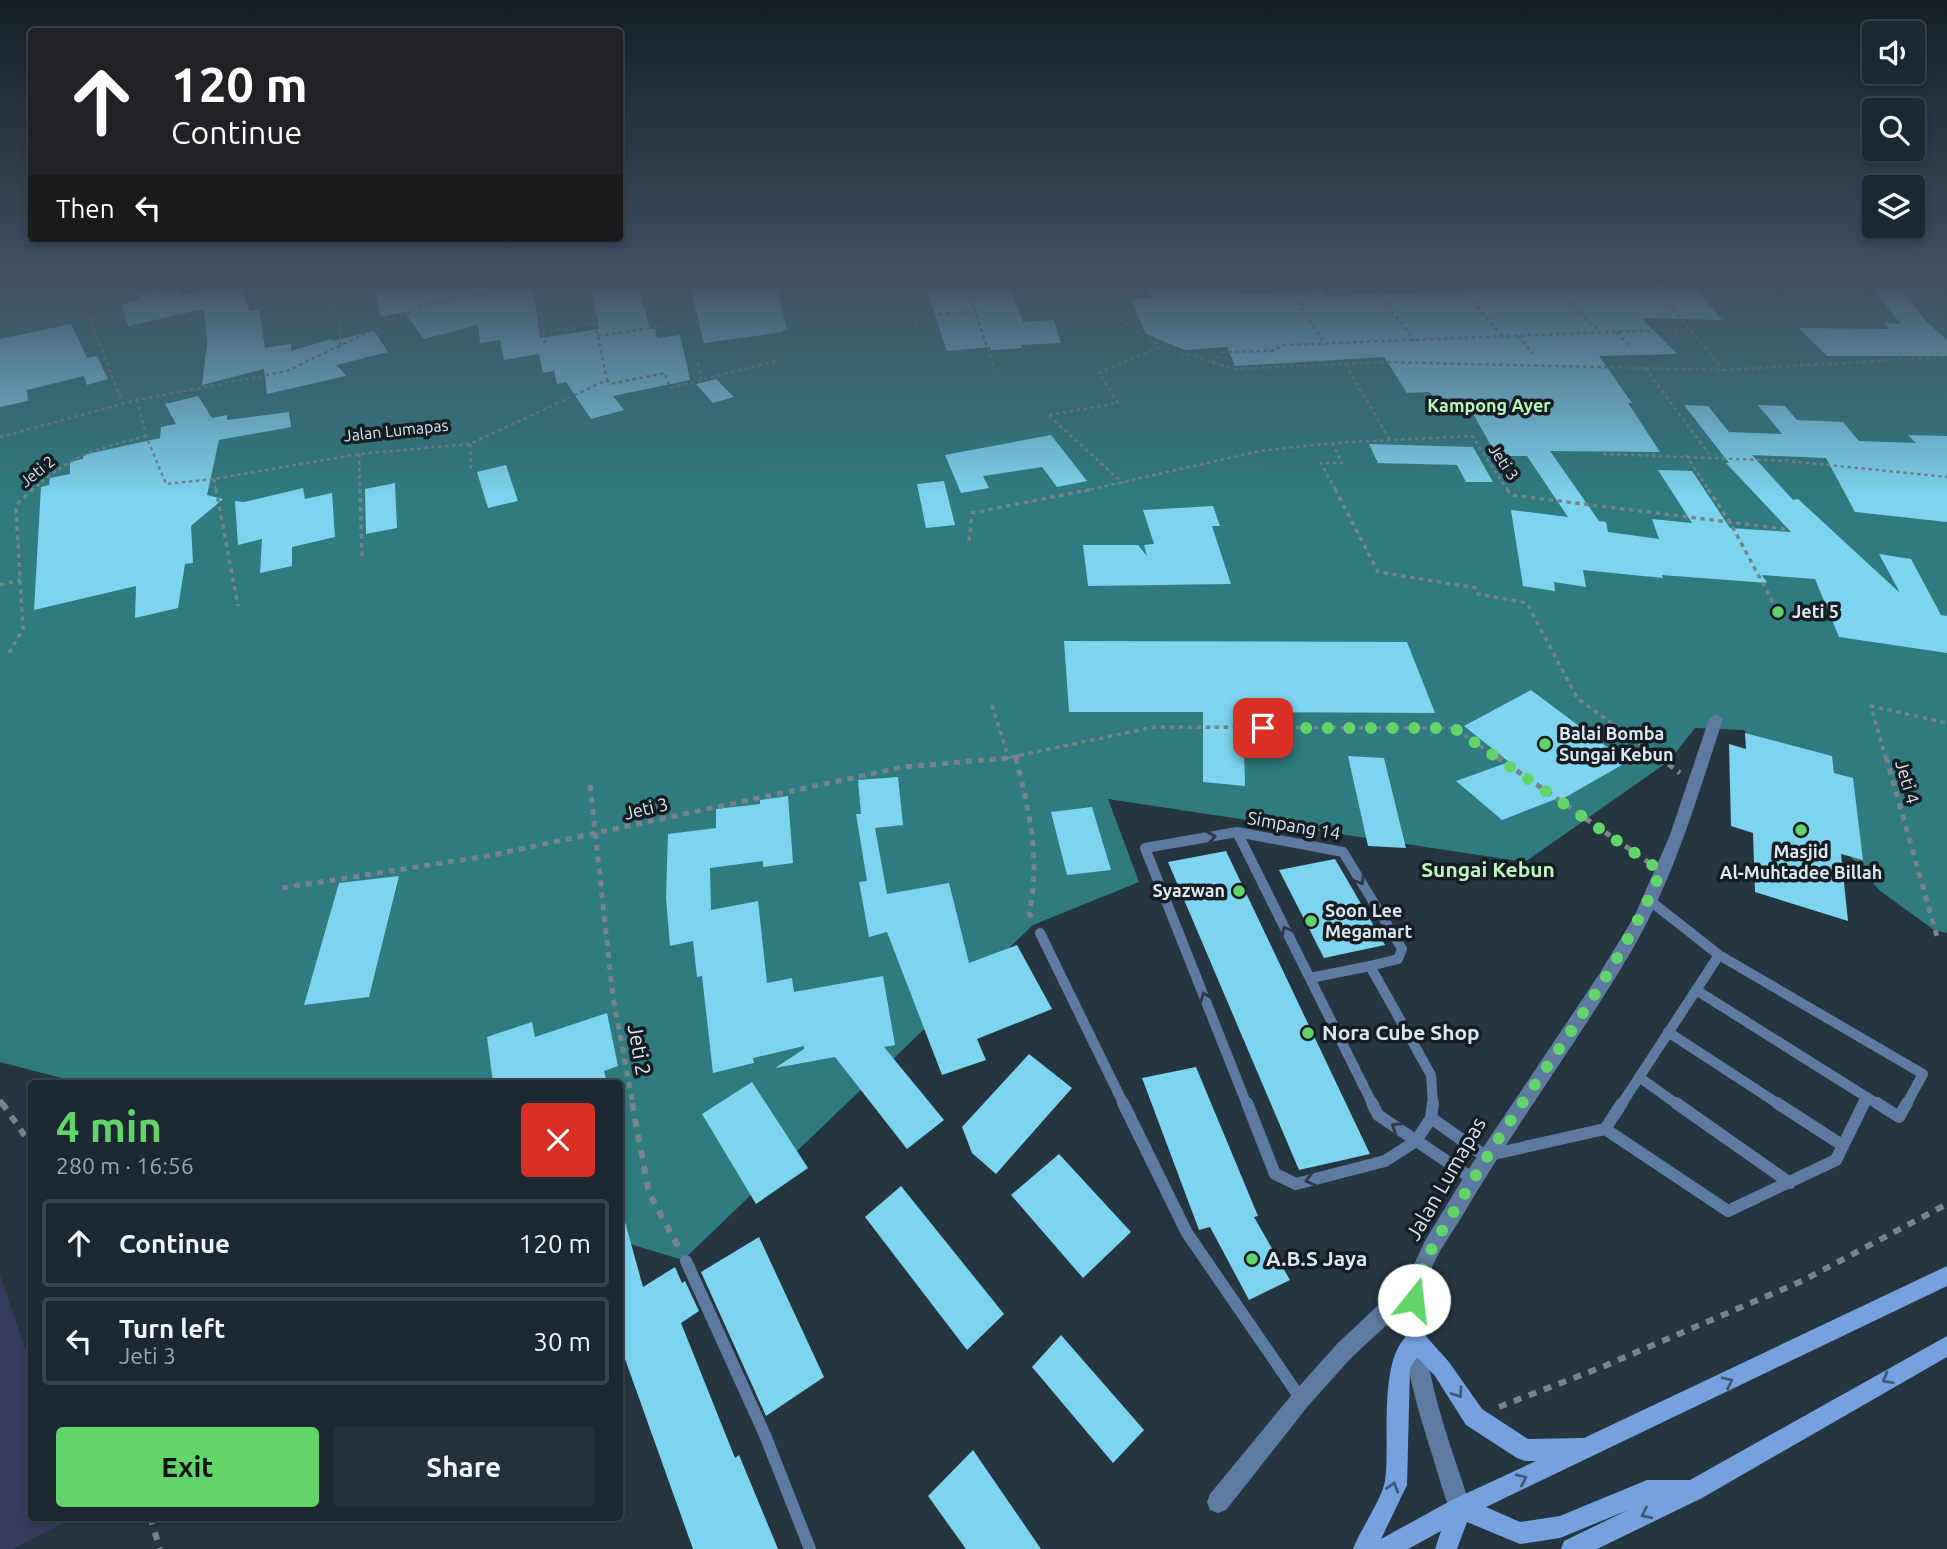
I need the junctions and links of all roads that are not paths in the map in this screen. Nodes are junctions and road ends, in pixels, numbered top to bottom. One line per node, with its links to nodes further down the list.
1 (1716, 719): 3 (street, Jalan Lumapas)
2 (1237, 832): 6 (lane, Simpang 14, one-way to 6); 7 (lane, Simpang 14, one-way to 2); 14 (lane, one-way to 2)
3 (1648, 900): 5 (lane); 16 (street, Jalan Lumapas)
4 (1040, 933): 24 (lane)
5 (1719, 955): 8 (lane); 11 (lane)
6 (1370, 965): 7 (lane); 12 (lane)
7 (1310, 978): 14 (lane, Simpang 14, one-way to 7)
8 (1696, 990): 9 (lane); 11 (lane)
9 (1668, 1032): 10 (lane); 15 (lane)
10 (1639, 1077): 13 (lane); 18 (lane)
11 (1867, 1097): 15 (lane)
12 (1431, 1118): 14 (lane); 16 (lane)
13 (1605, 1129): 16 (lane); 18 (lane)
14 (1416, 1141): 17 (lane, Simpang 14)
15 (1842, 1145): 18 (lane)
16 (1485, 1156): 17 (street, Jalan Lumapas)
17 (1473, 1179): 21 (street, Jalan Lumapas)
18 (1790, 1183)
19 (687, 1261): 29 (lane)
20 (1947, 1276): 25 (main road, one-way to 20)
21 (1416, 1284): 22 (street, Jalan Lumapas); 24 (street)
22 (1416, 1340): 25 (main road, one-way to 25); 28 (street, Jalan Lumapas); 30 (main road, one-way to 22)
23 (1947, 1346): 26 (main road, one-way to 26)
24 (1301, 1399): 27 (street)
25 (1590, 1448): 28 (main road, one-way to 25)
26 (1694, 1490): 28 (main road); 33 (main road, one-way to 33)
27 (1218, 1502)
28 (1460, 1508): 31 (main road); 32 (main road)
29 (810, 1549)
30 (1364, 1549)
31 (1385, 1549)
32 (1446, 1549)
33 (1572, 1549)

